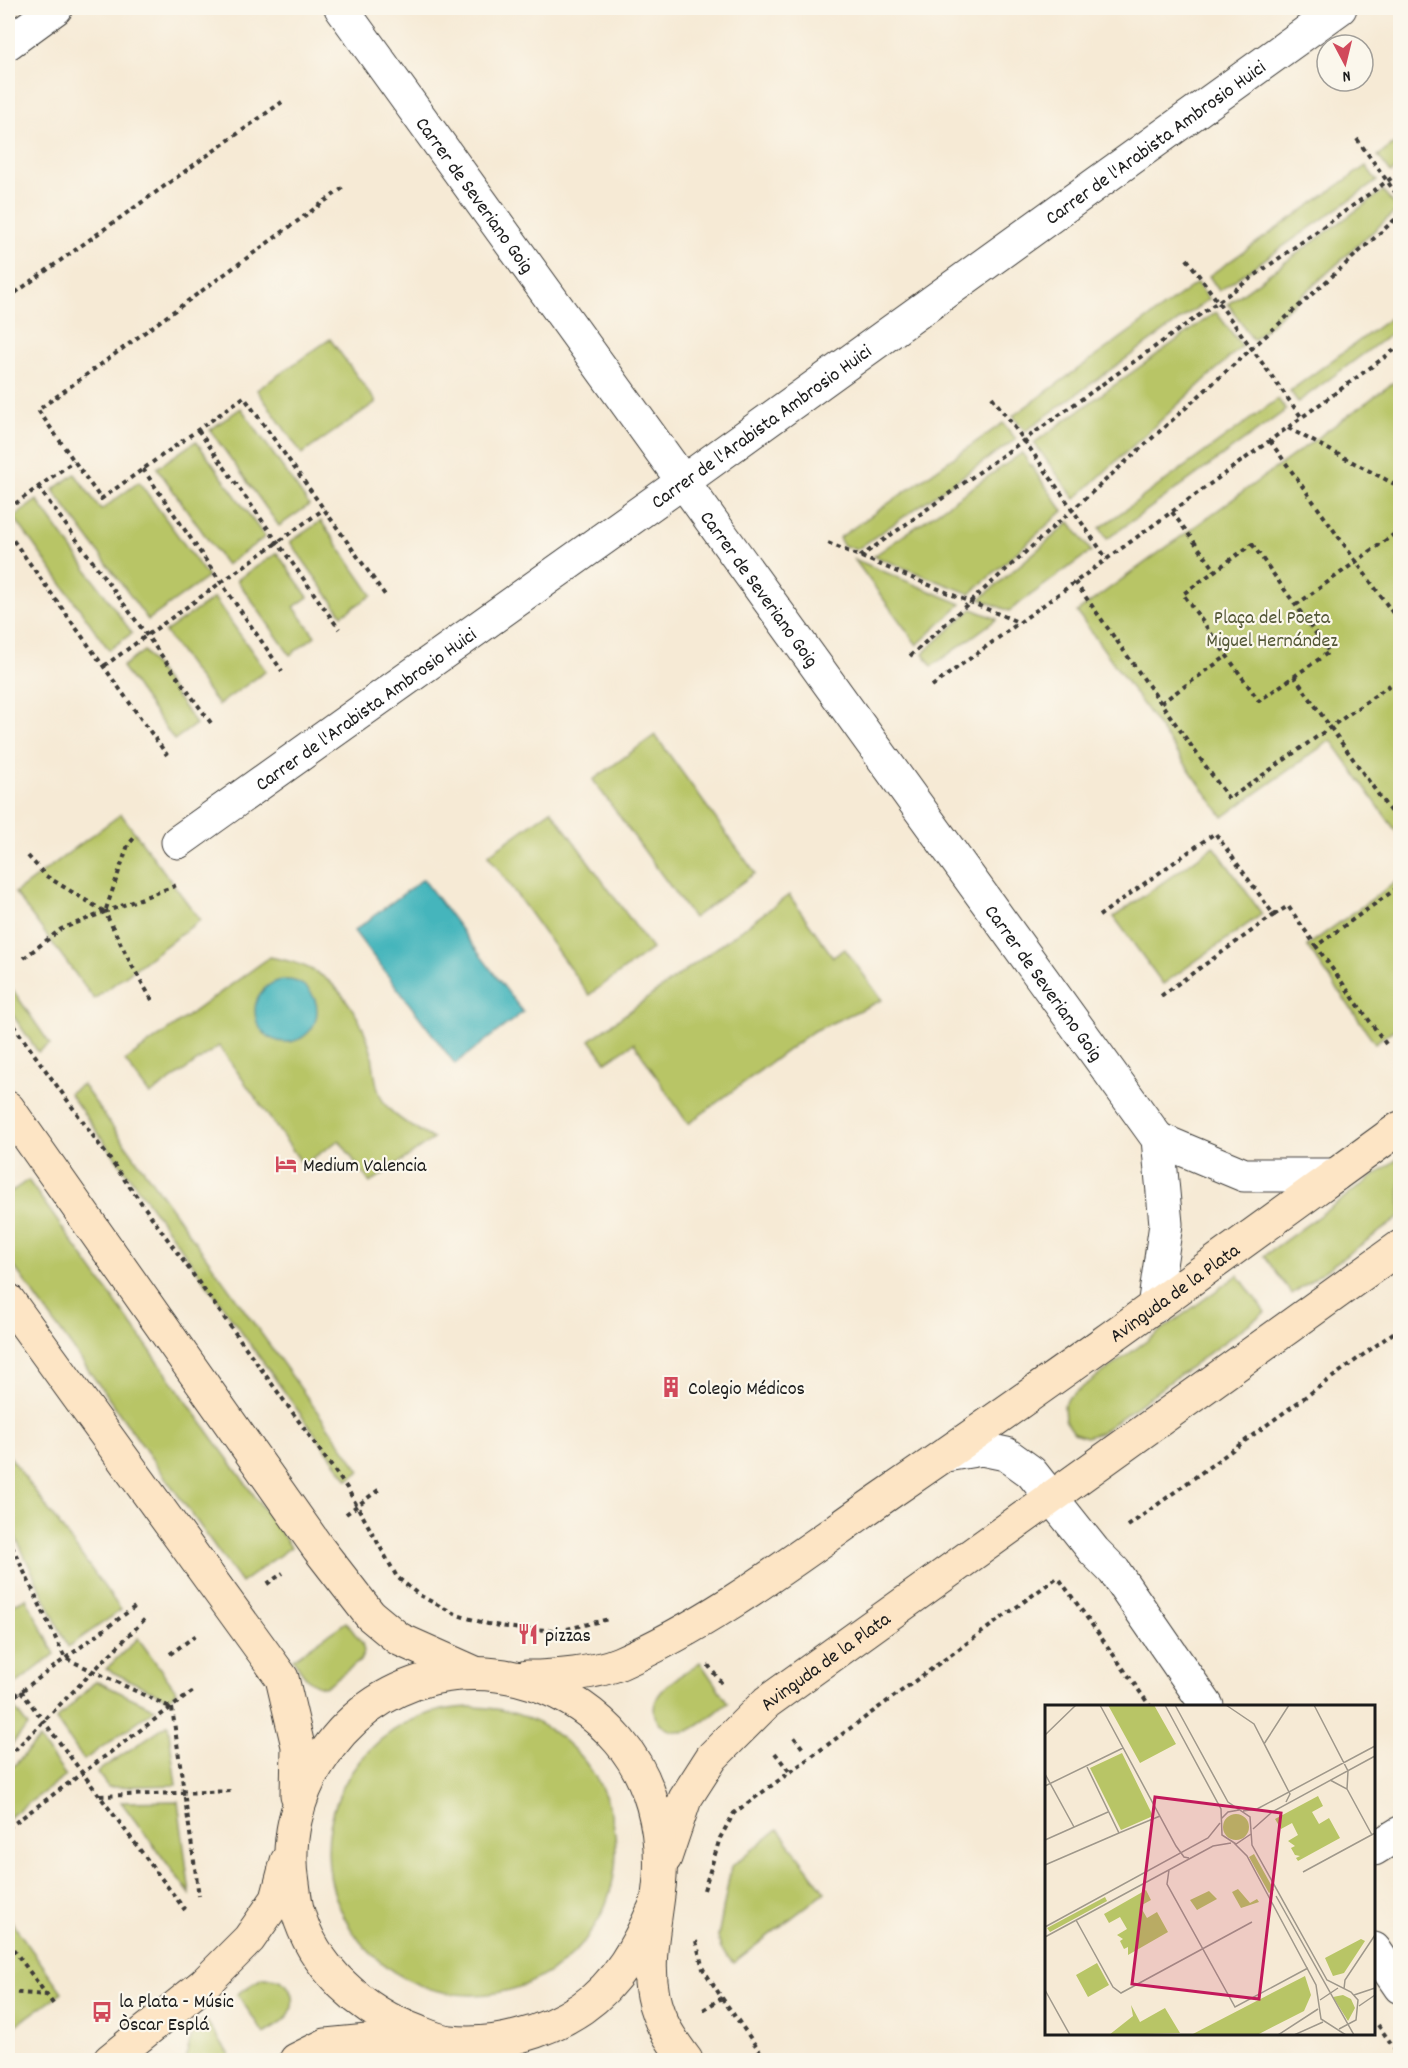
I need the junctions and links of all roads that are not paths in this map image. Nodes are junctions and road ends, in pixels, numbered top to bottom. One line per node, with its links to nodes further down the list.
1 (57, 8): 4 (street)
2 (341, 8): 5 (street, Carrer de Severiano Goig)
3 (1340, 8): 5 (street, Carrer de l'Arabista Ambrosio Huici)
4 (8, 43)
5 (684, 481): 6 (street, Carrer de l'Arabista Ambrosio Huici); 9 (street, Carrer de Severiano Goig)
6 (178, 842)
7 (8, 1108): 16 (main road)
8 (1401, 1128): 10 (main road, Avinguda de la Plata)
9 (1158, 1139): 10 (street); 13 (street)
10 (1335, 1175): 13 (main road, Avinguda de la Plata)
11 (1401, 1247): 15 (main road, Avinguda de la Plata)
12 (8, 1300): 19 (main road)
13 (1154, 1307): 14 (main road, Avinguda de la Plata)
14 (946, 1455): 15 (street, Avinguda de la Plata); 17 (main road, Avinguda de la Plata)
15 (1053, 1498): 18 (street); 22 (main road, Avinguda de la Plata)
16 (478, 1674): 17 (main road); 19 (main road)
17 (513, 1677): 22 (main road)
18 (1206, 1705)
19 (295, 1828): 25 (main road); 26 (main road)
20 (1401, 1833): 21 (street)
21 (1375, 1848)
22 (658, 1891): 25 (main road); 29 (main road)
23 (1375, 1950): 24 (street)
24 (1401, 1987)
25 (449, 2040): 27 (main road); 28 (main road)
26 (110, 2061)
27 (296, 2061)
28 (520, 2061)
29 (686, 2061)

